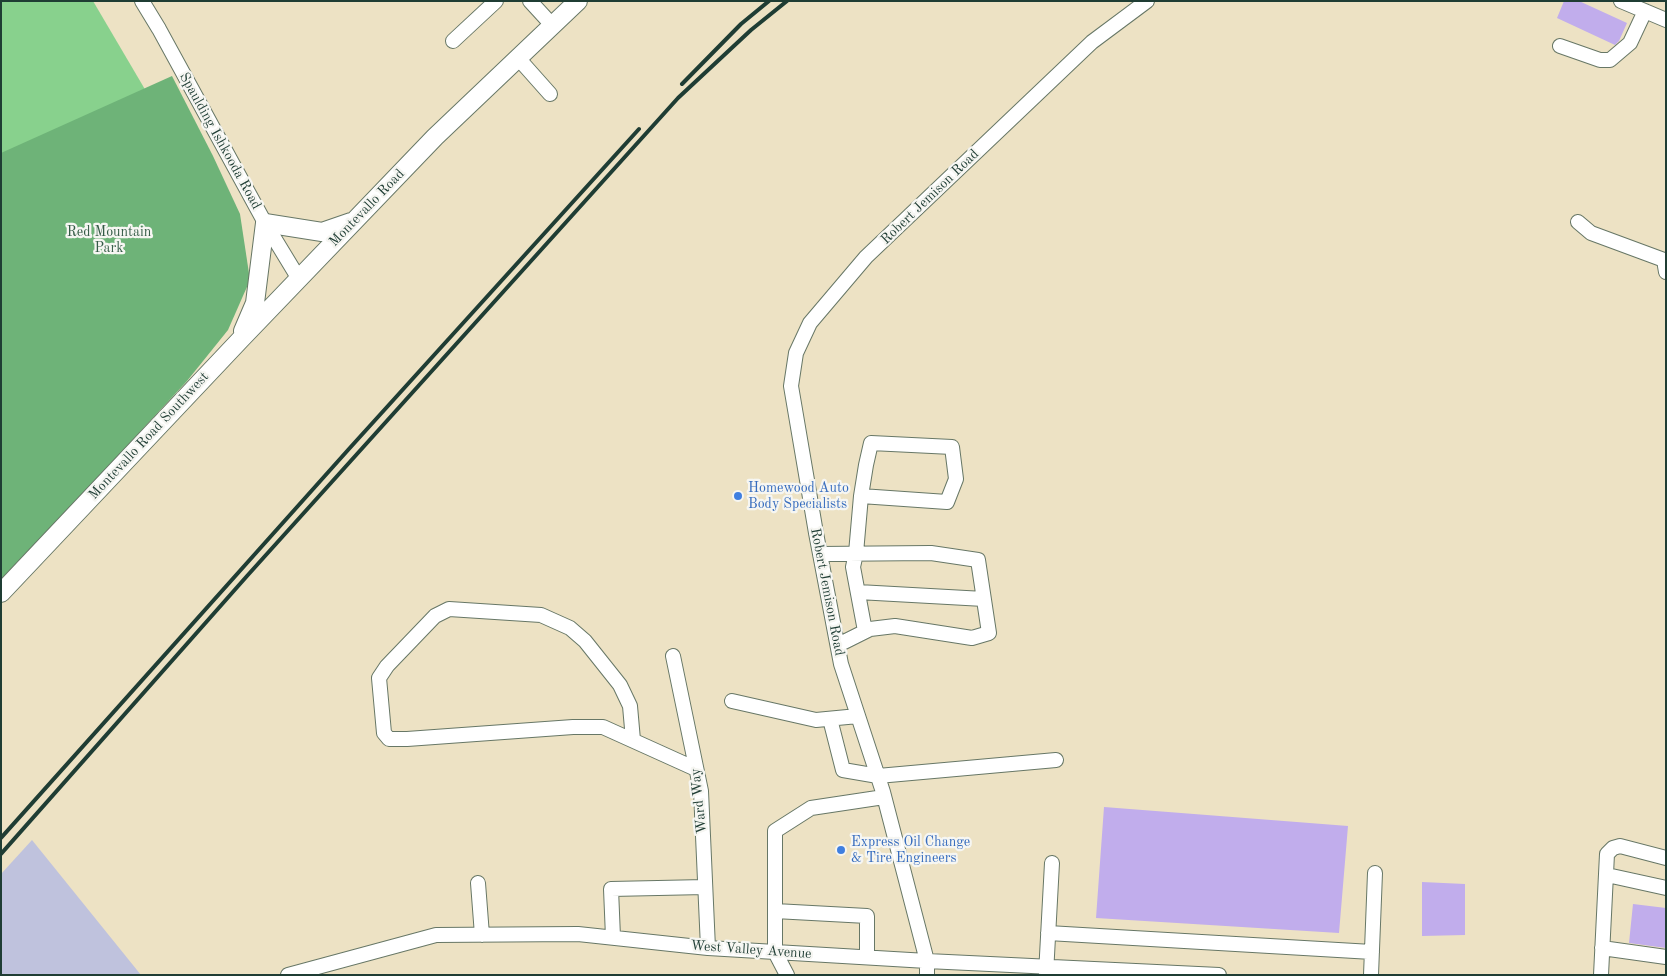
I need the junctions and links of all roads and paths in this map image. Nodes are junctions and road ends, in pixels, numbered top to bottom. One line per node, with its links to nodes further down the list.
1 (142, 1): 16 (street, Spaulding Ishkooda Road)
2 (496, 1): 10 (street)
3 (530, 1): 9 (street)
4 (578, 1): 9 (main road)
5 (1147, 1): 22 (street, Robert Jemison Road)
6 (1621, 1): 7 (street)
7 (1645, 11): 8 (street); 11 (street)
8 (1666, 20)
9 (552, 25): 12 (main road)
10 (453, 41)
11 (1560, 46)
12 (518, 58): 13 (street); 14 (main road, Montevallo Road)
13 (550, 94)
14 (354, 221): 16 (main road); 18 (main road, Montevallo Road)
15 (1578, 222): 17 (street)
16 (265, 223): 18 (street, Spaulding Ishkooda Road); 19 (main road)
17 (1665, 264)
18 (299, 279): 19 (main road, Montevallo Road Southwest)
19 (240, 340): 24 (main road, Montevallo Road Southwest)
20 (860, 496): 20 (street); 21 (street)
21 (856, 553): 22 (street); 23 (street); 25 (street)
22 (820, 554): 27 (street, Robert Jemison Road)
23 (858, 592): 25 (street); 26 (street)
24 (1, 593)
25 (984, 599): 26 (street)
26 (865, 631): 27 (street)
27 (838, 646): 30 (street, Robert Jemison Road)
28 (673, 656): 34 (street, Ward Way)
29 (732, 701): 31 (street)
30 (858, 716): 31 (street); 35 (street, Robert Jemison Road)
31 (830, 720): 35 (street)
32 (633, 740): 32 (street); 34 (street)
33 (1056, 760): 35 (street)
34 (696, 769): 42 (street, Ward Way)
35 (878, 776): 36 (street, Robert Jemison Road)
36 (884, 797): 44 (street); 54 (street, Robert Jemison Road)
37 (1666, 858): 40 (street)
38 (1052, 863): 45 (street)
39 (1375, 873): 51 (street)
40 (1606, 875): 43 (street); 49 (street)
41 (478, 883): 46 (street)
42 (705, 886): 47 (street); 48 (street, Ward Way)
43 (1666, 888)
44 (775, 911): 50 (street); 52 (street)
45 (1048, 933): 51 (street); 57 (street)
46 (482, 935): 47 (street, West Valley Avenue); 62 (street, West Valley Avenue)
47 (613, 937): 48 (street, West Valley Avenue)
48 (708, 948): 50 (street, West Valley Avenue)
49 (1602, 948): 53 (street); 66 (street)
50 (775, 952): 52 (street, West Valley Avenue); 63 (street)
51 (1372, 952): 65 (street)
52 (867, 957): 54 (street, West Valley Avenue)
53 (1666, 957)
54 (927, 968): 55 (street, West Valley Avenue)
55 (974, 969): 56 (street, West Valley Avenue)
56 (1032, 970): 57 (street, West Valley Avenue)
57 (1047, 971): 58 (street, West Valley Avenue)
58 (1073, 971): 59 (street, West Valley Avenue)
59 (1101, 972): 60 (street, West Valley Avenue)
60 (1125, 973): 61 (street, West Valley Avenue)
61 (1191, 974): 64 (street, West Valley Avenue)
62 (288, 975)
63 (787, 975)
64 (1219, 975)
65 (1371, 975)
66 (1601, 975)

